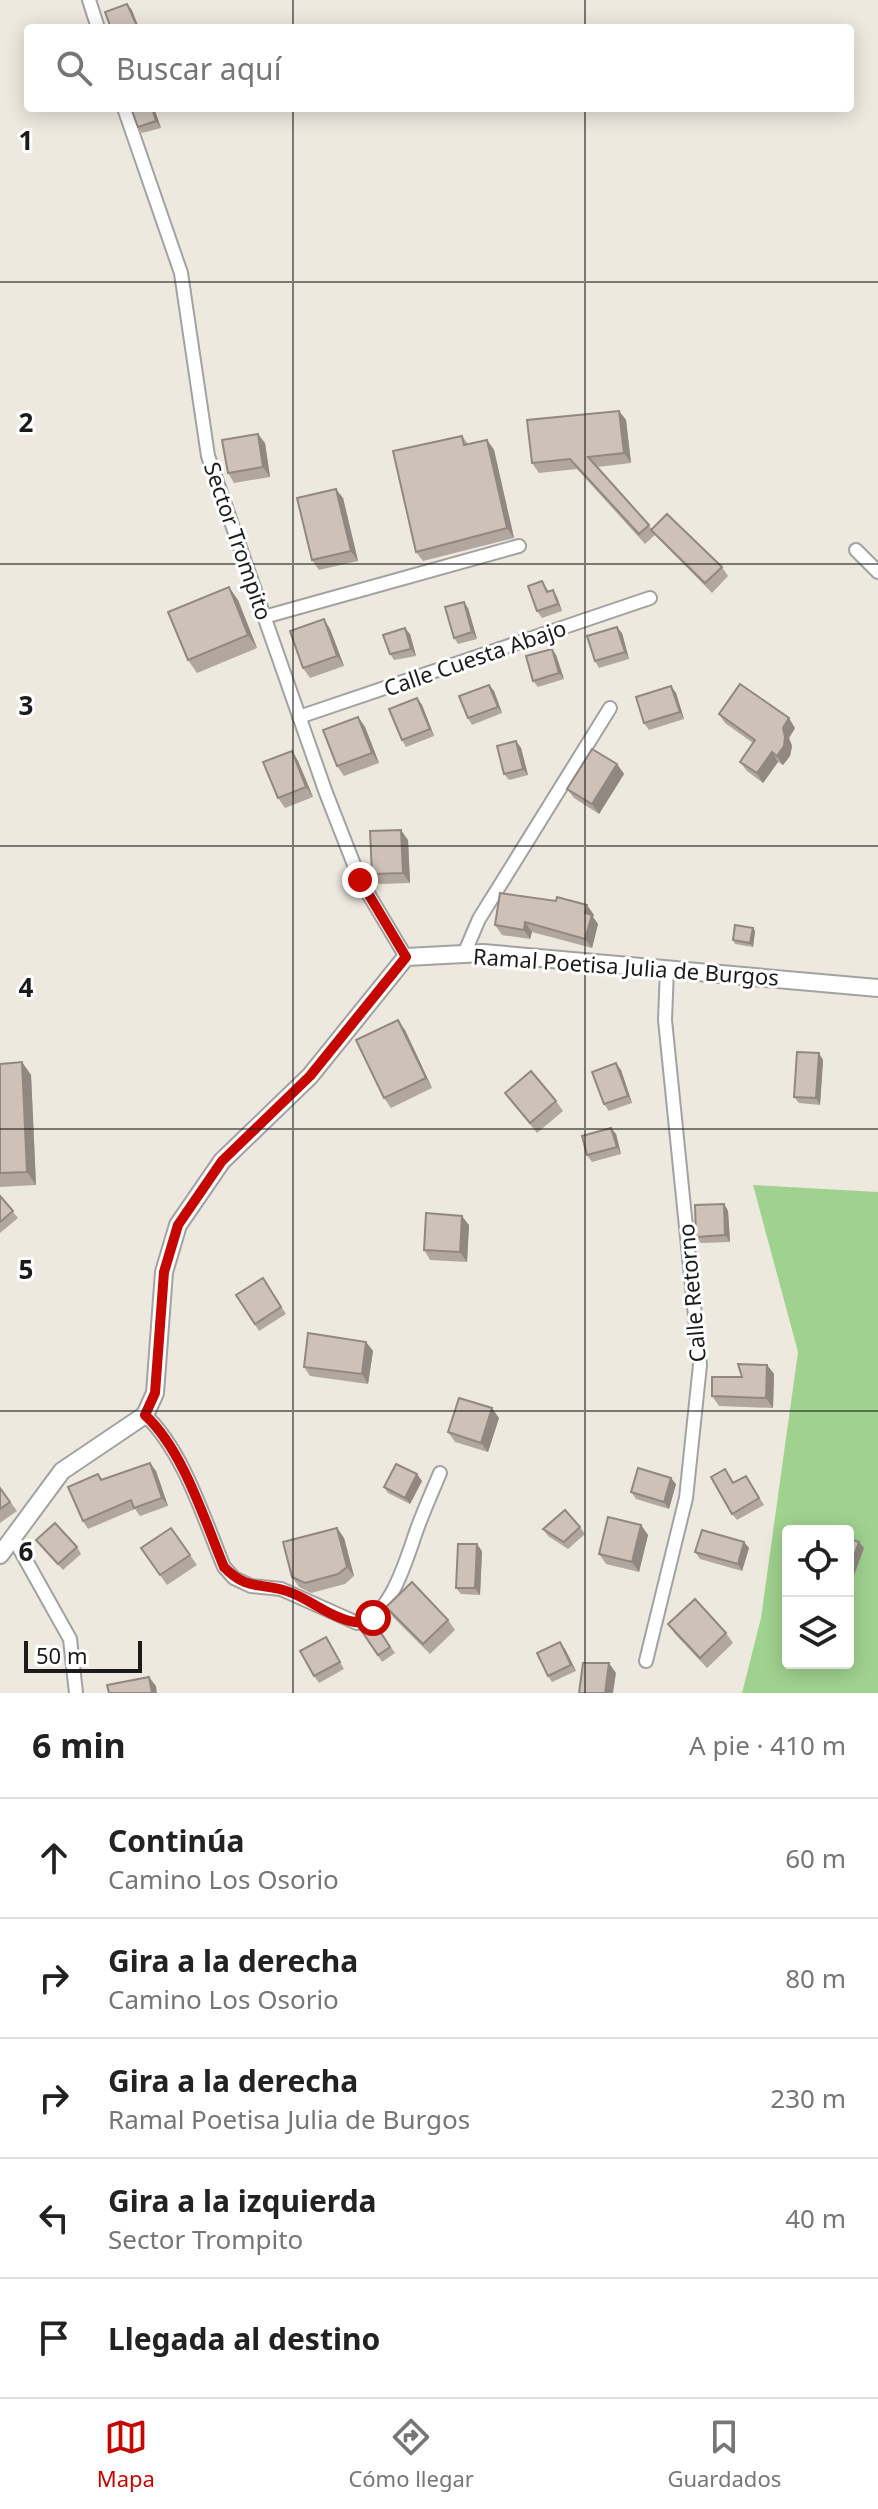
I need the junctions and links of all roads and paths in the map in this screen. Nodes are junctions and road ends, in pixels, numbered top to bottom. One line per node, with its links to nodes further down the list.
1 (89, 0): 2 (street)
2 (97, 24)
3 (125, 112): 8 (street, Sector Trompito)
4 (519, 546): 8 (street)
5 (856, 550): 6 (street)
6 (878, 572)
7 (650, 598): 10 (street, Calle Cuesta Abajo)
8 (264, 617): 10 (street, Sector Trompito)
9 (610, 708): 11 (street)
10 (299, 717): 12 (street, Sector Trompito)
11 (464, 954): 12 (street, Ramal Poetisa Julia de Burgos); 13 (street, Ramal Poetisa Julia de Burgos)
12 (406, 957): 15 (street)
13 (667, 969): 14 (street, Ramal Poetisa Julia de Burgos); 19 (street, Calle Retorno)
14 (878, 988)
15 (145, 1415): 16 (street); 17 (street)
16 (440, 1473)
17 (14, 1539): 18 (street); 20 (street)
18 (0, 1555)
19 (646, 1661)
20 (76, 1693)

